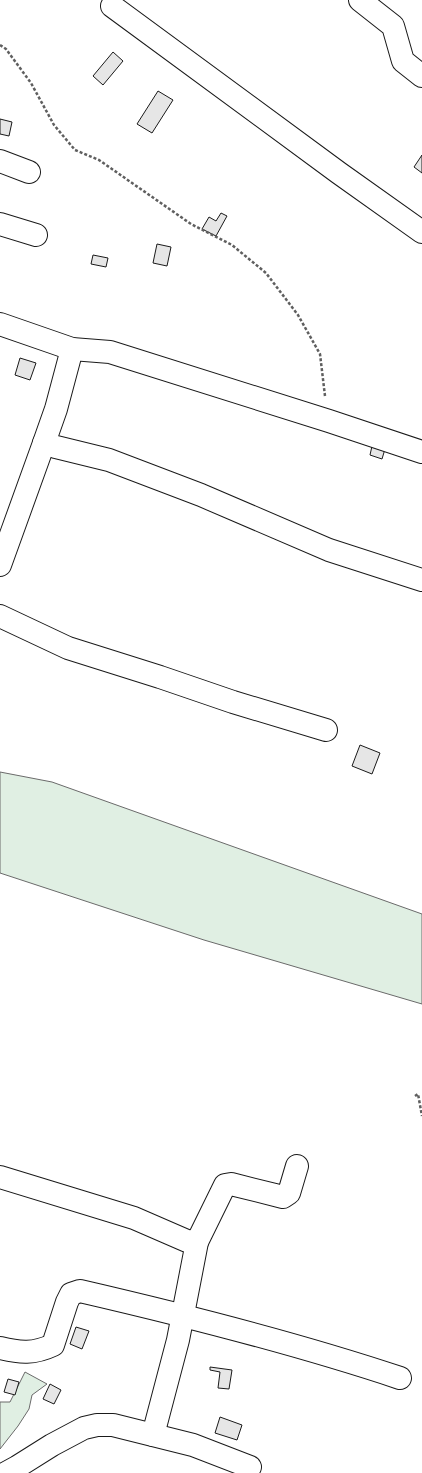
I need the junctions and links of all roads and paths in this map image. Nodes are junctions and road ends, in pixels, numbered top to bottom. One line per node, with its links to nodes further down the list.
1 (360, 0): 4 (street)
2 (112, 6): 8 (street)
3 (0, 45): 12 (path)
4 (422, 76)
5 (0, 161): 6 (street)
6 (28, 172)
7 (0, 224): 9 (street)
8 (422, 232)
9 (36, 235)
10 (0, 324): 11 (street)
11 (72, 349): 12 (street); 13 (street)
12 (329, 421): 14 (street)
13 (44, 443): 15 (street); 16 (street)
14 (422, 452)
15 (0, 565)
16 (422, 580)
17 (0, 616): 18 (street)
18 (326, 730)
19 (415, 1096): 20 (path)
20 (422, 1116)
21 (297, 1166): 23 (street)
22 (0, 1177): 23 (street)
23 (197, 1242): 24 (street)
24 (182, 1314): 25 (street); 26 (street); 27 (street)
25 (0, 1348)
26 (400, 1378)
27 (153, 1435): 28 (street); 29 (street)
28 (254, 1471)
29 (6, 1473)

